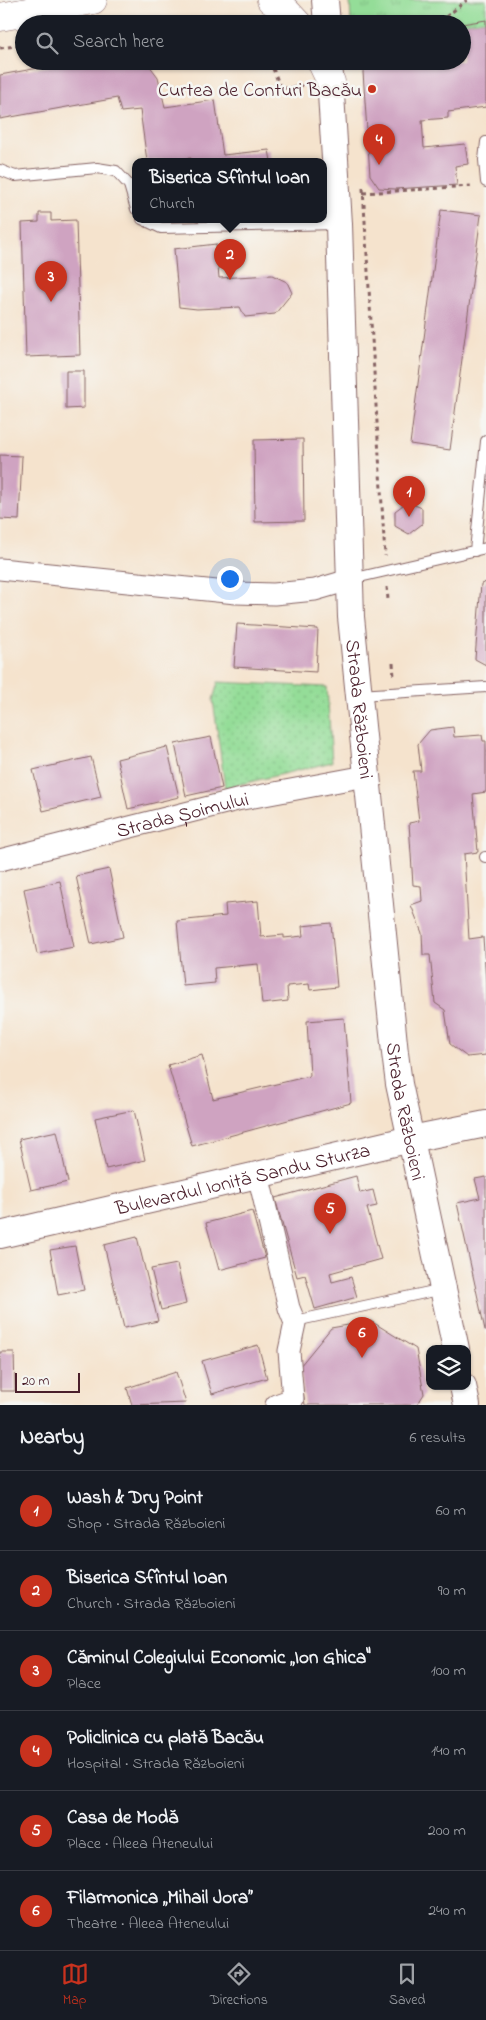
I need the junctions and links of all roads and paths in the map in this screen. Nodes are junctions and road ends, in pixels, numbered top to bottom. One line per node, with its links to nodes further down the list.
1 (93, 0): 8 (main road)
2 (271, 0): 5 (main road)
3 (325, 0): 6 (street)
4 (467, 0): 7 (path)
5 (290, 15)
6 (326, 15)
7 (448, 15)
8 (0, 17)
9 (15, 46): 10 (path)
10 (0, 48)
11 (327, 70): 18 (street, Strada Războieni)
12 (486, 142): 15 (lane)
13 (0, 170): 17 (lane)
14 (362, 184): 16 (path)
15 (481, 184): 16 (path)
16 (363, 193): 18 (path); 25 (path)
17 (132, 195)
18 (338, 195): 20 (street, Strada Războieni)
19 (150, 223): 20 (lane)
20 (340, 224): 26 (street, Strada Războieni)
21 (486, 441): 23 (lane)
22 (486, 548): 23 (lane)
23 (475, 551): 25 (lane)
24 (0, 569): 26 (street)
25 (386, 570): 26 (lane); 27 (path)
26 (349, 580): 29 (street, Strada Războieni)
27 (388, 600)
28 (486, 687): 29 (lane)
29 (358, 695): 30 (street, Strada Războieni)
30 (366, 776): 31 (street, Strada Șoimului); 33 (street, Strada Războieni)
31 (0, 860)
32 (486, 1124): 33 (street, Bulevardul Ioniță Sandu Sturza)
33 (411, 1139): 34 (street, Bulevardul Ioniță Sandu Sturza); 36 (street, Strada Războieni)
34 (258, 1174): 35 (street, Bulevardul Ioniță Sandu Sturza); 37 (street)
35 (0, 1236)
36 (444, 1289): 37 (lane); 38 (street, Strada Războieni)
37 (295, 1321): 40 (street)
38 (455, 1345)
39 (464, 1390): 41 (street)
40 (276, 1405)
41 (467, 1405)

